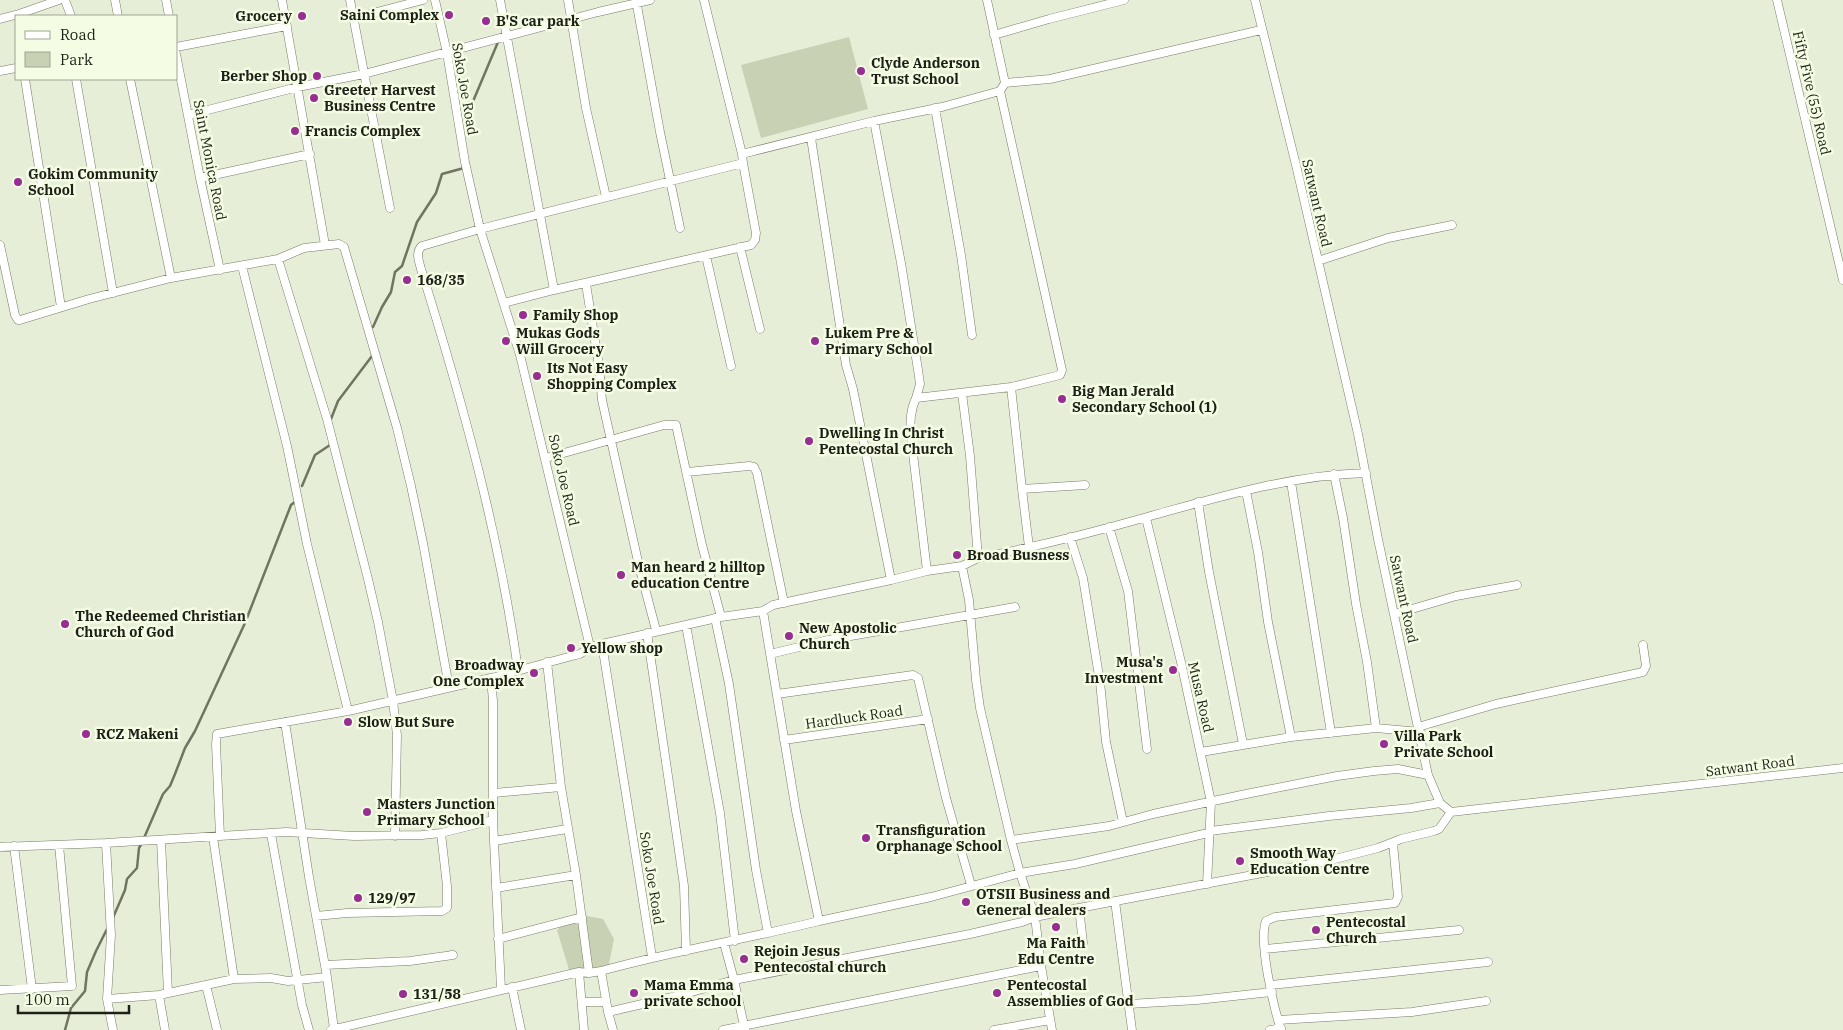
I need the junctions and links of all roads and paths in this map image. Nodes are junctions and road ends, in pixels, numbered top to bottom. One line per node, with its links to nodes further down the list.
1 (59, 0): 18 (street)
2 (65, 0): 20 (street)
3 (116, 0): 21 (street)
4 (166, 0): 22 (street)
5 (282, 0): 26 (street)
6 (350, 0): 23 (street)
7 (423, 0): 23 (street)
8 (436, 0): 31 (street, Soko Joe Road)
9 (500, 0): 28 (street)
10 (568, 0): 25 (street)
11 (650, 0): 17 (street)
12 (705, 0): 47 (street)
13 (987, 0): 29 (street)
14 (1124, 0): 29 (street)
15 (1255, 0): 27 (street, Satwant Road)
16 (1777, 0): 66 (street, Fifty Five (55) Road)
17 (637, 1): 25 (street); 50 (street)
18 (15, 15)
19 (15, 15): 24 (street)
20 (71, 15)
21 (118, 15)
22 (169, 15)
23 (354, 18): 35 (street)
24 (0, 19)
25 (572, 19): 28 (street); 51 (street)
26 (286, 26): 30 (street); 40 (street)
27 (1262, 30): 39 (street); 62 (street, Satwant Road)
28 (507, 36): 31 (street); 53 (street)
29 (994, 36): 39 (street)
30 (178, 47)
31 (447, 53): 35 (street); 56 (street, Soko Joe Road)
32 (178, 64): 43 (street, Saint Monica Road)
33 (15, 68): 34 (street)
34 (0, 71)
35 (364, 74): 40 (street); 52 (street)
36 (25, 80): 71 (street)
37 (76, 80): 69 (street)
38 (130, 80): 65 (street)
39 (1005, 83): 41 (street)
40 (298, 87): 43 (street); 46 (street)
41 (1000, 91): 42 (street); 75 (street)
42 (935, 108): 44 (street); 73 (street)
43 (188, 115): 49 (street, Saint Monica Road)
44 (874, 121): 45 (street); 77 (street)
45 (811, 138): 47 (street); 95 (street)
46 (310, 154): 49 (street); 58 (street)
47 (742, 154): 48 (street)
48 (743, 163): 50 (street); 59 (street)
49 (200, 178): 64 (street, Saint Monica Road)
50 (671, 182): 51 (street); 55 (street)
51 (606, 197): 53 (street)
52 (390, 208)
53 (541, 215): 56 (street); 68 (street)
54 (1452, 225): 62 (street)
55 (680, 228)
56 (480, 229): 70 (street, Soko Joe Road); 111 (street)
57 (0, 245): 71 (street)
58 (325, 245): 61 (street); 113 (street)
59 (740, 247): 60 (street); 72 (street)
60 (706, 256): 67 (street); 74 (street)
61 (278, 258): 63 (street); 115 (street)
62 (1318, 261): 81 (street, Satwant Road)
63 (242, 266): 64 (street); 116 (street)
64 (220, 270): 65 (street)
65 (171, 278): 69 (street)
66 (1843, 280)
67 (586, 284): 68 (street); 78 (street)
68 (554, 290): 70 (street)
69 (113, 293): 71 (street)
70 (504, 303): 79 (street, Soko Joe Road)
71 (61, 307)
72 (760, 329)
73 (972, 335)
74 (732, 366)
75 (1011, 387): 76 (street); 85 (street)
76 (962, 393): 77 (street); 92 (street)
77 (916, 398): 94 (street)
78 (611, 439): 79 (street); 80 (street); 104 (street)
79 (546, 458): 108 (street, Soko Joe Road)
80 (687, 472): 97 (street); 102 (street)
81 (1366, 473): 82 (street); 100 (street, Satwant Road)
82 (1334, 474): 83 (street); 119 (street)
83 (1291, 482): 86 (street); 121 (street)
84 (1085, 485): 85 (street)
85 (1022, 489): 91 (street)
86 (1246, 491): 87 (street); 122 (street)
87 (1198, 502): 88 (street); 124 (street)
88 (1146, 518): 89 (street); 126 (street, Musa Road)
89 (1109, 527): 90 (street); 125 (street)
90 (1070, 537): 91 (street); 135 (street)
91 (1029, 547): 92 (street)
92 (978, 558): 93 (street)
93 (962, 566): 94 (street); 101 (street)
94 (927, 571): 95 (street)
95 (891, 580): 97 (street)
96 (1518, 585): 100 (street)
97 (784, 602): 99 (street)
98 (1014, 607): 101 (street)
99 (763, 611): 102 (street); 109 (street)
100 (1395, 614): 120 (street, Satwant Road)
101 (970, 616): 109 (street); 144 (street)
102 (718, 617): 103 (street); 163 (street)
103 (686, 624): 104 (street); 165 (street)
104 (656, 630): 105 (street)
105 (647, 633): 106 (street); 169 (street)
106 (602, 644): 108 (street); 171 (street, Soko Joe Road)
107 (1643, 644): 120 (street)
108 (590, 647): 110 (street)
109 (770, 654): 114 (street)
110 (547, 662): 111 (street); 129 (street)
111 (518, 670): 112 (street)
112 (491, 678): 113 (street); 130 (street)
113 (449, 687): 115 (street)
114 (777, 694): 117 (street); 123 (street)
115 (393, 700): 116 (street); 141 (street)
116 (348, 711): 118 (street)
117 (928, 719): 123 (street, Hardluck Road); 154 (street)
118 (285, 722): 137 (street); 142 (street)
119 (1376, 728): 120 (street); 121 (street)
120 (1419, 729): 128 (street, Satwant Road)
121 (1331, 733): 122 (street)
122 (1291, 737): 124 (street)
123 (784, 740): 161 (street)
124 (1243, 744): 126 (street)
125 (1147, 749)
126 (1201, 752): 131 (street, Musa Road)
127 (1843, 768): 133 (street, Satwant Road)
128 (1428, 775): 131 (street); 132 (street, Satwant Road)
129 (561, 787): 130 (street); 136 (street)
130 (494, 794): 134 (street)
131 (1210, 802): 135 (street); 139 (street, Musa Road)
132 (1440, 803): 133 (street, Satwant Road); 139 (street)
133 (1451, 812): 147 (street)
134 (493, 820): 138 (street); 145 (street)
135 (1123, 822): 144 (street)
136 (567, 829): 145 (street); 152 (street)
137 (302, 832): 140 (street); 141 (street); 158 (street)
138 (441, 832): 141 (street); 158 (street)
139 (1209, 832): 151 (street); 153 (street, Musa Road)
140 (271, 834): 142 (street); 180 (street)
141 (395, 836)
142 (216, 837): 143 (street); 179 (street)
143 (161, 840): 146 (street); 188 (street)
144 (1010, 840): 151 (street)
145 (494, 841): 155 (street)
146 (106, 843): 148 (street); 190 (street)
147 (1393, 843): 153 (street); 168 (street)
148 (59, 845): 149 (street); 184 (street)
149 (14, 846): 150 (street); 184 (street)
150 (0, 847)
151 (1020, 873): 154 (street); 160 (street)
152 (576, 875): 155 (street); 159 (street)
153 (1207, 884): 156 (street)
154 (971, 885): 161 (street)
155 (496, 888): 164 (street)
156 (1115, 901): 157 (street); 194 (street)
157 (1079, 908): 160 (street); 166 (street)
158 (316, 916): 173 (street)
159 (582, 917): 164 (street); 177 (street)
160 (1035, 917): 174 (street); 181 (street)
161 (819, 921): 163 (street)
162 (1459, 930): 168 (street)
163 (768, 933): 165 (street)
164 (498, 939): 187 (street)
165 (735, 941): 167 (street)
166 (1083, 943)
167 (724, 944): 169 (street); 181 (street)
168 (1265, 949): 185 (street)
169 (686, 950): 171 (street)
170 (451, 955): 173 (street)
171 (652, 957): 175 (street)
172 (1488, 962): 185 (street)
173 (325, 965): 178 (street)
174 (1041, 966): 196 (street); 198 (street)
175 (601, 971): 177 (street); 193 (street)
176 (580, 972): 177 (street); 183 (street); 192 (street)
177 (589, 973)
178 (327, 977): 180 (street); 199 (street)
179 (234, 979): 180 (street); 182 (street)
180 (298, 980): 203 (street)
181 (734, 980): 195 (street); 198 (street)
182 (206, 985): 188 (street); 202 (street)
183 (512, 987): 187 (street); 204 (street)
184 (32, 988): 186 (street)
185 (1271, 989): 194 (street); 197 (street)
186 (0, 990)
187 (500, 990): 199 (street)
188 (168, 993): 189 (street)
189 (159, 995): 190 (street); 201 (street)
190 (107, 999): 200 (street)
191 (1486, 1001): 197 (street)
192 (582, 1002): 193 (street); 205 (street)
193 (606, 1002): 195 (street)
194 (1128, 1004): 210 (street)
195 (608, 1012): 206 (street)
196 (1050, 1020): 208 (street); 209 (street)
197 (1280, 1026): 211 (street)
198 (744, 1028): 207 (street)
199 (332, 1029)
200 (113, 1030)
201 (165, 1030)
202 (216, 1030)
203 (309, 1030)
204 (521, 1030)
205 (584, 1030)
206 (613, 1030)
207 (723, 1030)
208 (994, 1030)
209 (1052, 1030)
210 (1132, 1030)
211 (1270, 1030)

